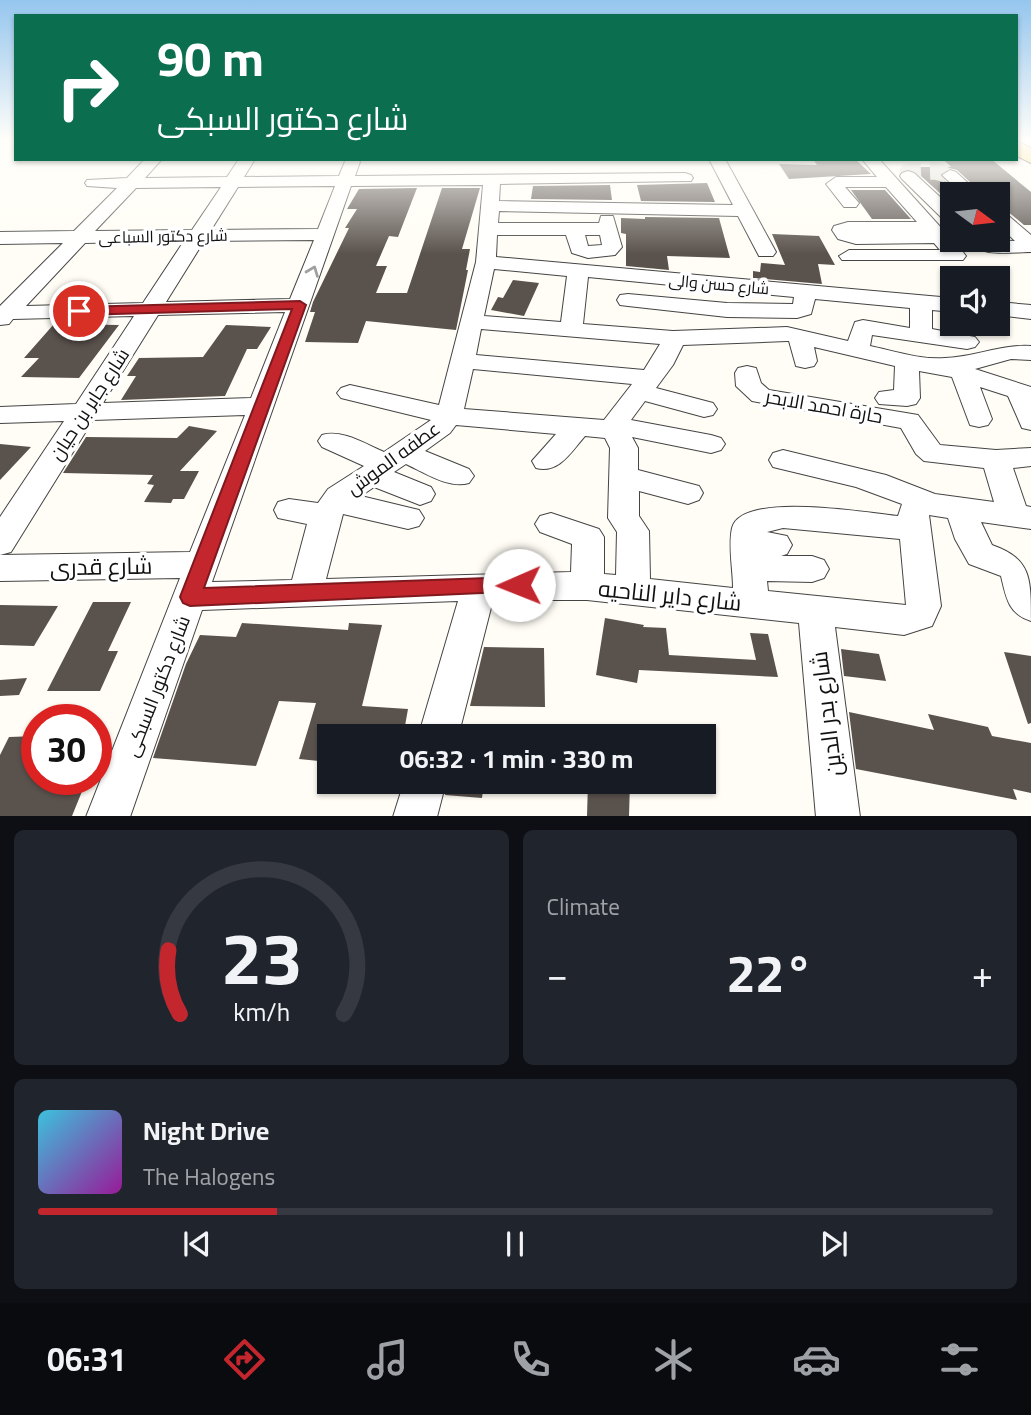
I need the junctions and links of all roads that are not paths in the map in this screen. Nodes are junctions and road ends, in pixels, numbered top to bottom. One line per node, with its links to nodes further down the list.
1 (136, 178): 14 (street)
2 (235, 178): 12 (street, شارع جابر بن حيان)
3 (267, 178): 12 (street)
4 (347, 178): 24 (street, شارع دكتور السبكى)
5 (476, 178): 8 (street)
6 (680, 178): 10 (street)
7 (728, 178): 19 (street)
8 (492, 179): 9 (street); 16 (street, عطفه الموش)
9 (548, 179): 10 (street)
10 (620, 179): 17 (street)
11 (899, 179): 15 (street); 18 (street); 30 (street)
12 (233, 181): 14 (street); 25 (street, شارع جابر بن حيان)
13 (93, 183): 14 (street)
14 (131, 183): 26 (street)
15 (850, 203)
16 (490, 206): 17 (street); 22 (street, عطفه الموش)
17 (624, 209): 19 (street)
18 (940, 209)
19 (746, 211): 29 (street)
20 (607, 225): 23 (street)
21 (1010, 227): 28 (street)
22 (488, 229): 23 (street); 31 (street, عطفه الموش)
23 (574, 229)
24 (327, 234): 25 (street, شارع دكتور السباعى); 39 (street, شارع دكتور السبكى, one-way to 24)
25 (198, 236): 26 (street, شارع دكتور السباعى); 40 (street, شارع جابر بن حيان)
26 (80, 237): 27 (street, شارع دكتور السباعى); 44 (street)
27 (0, 238)
28 (1024, 240): 32 (street)
29 (766, 253)
30 (849, 256)
31 (486, 262): 33 (street, شارع حسن والى); 45 (street, عطفه الموش)
32 (1031, 262)
33 (578, 272): 34 (street, شارع حسن والى); 47 (street)
34 (736, 286): 36 (street, شارع حسن والى); 41 (street)
35 (628, 300): 41 (street)
36 (803, 302): 37 (street, شارع حسن والى); 41 (street)
37 (921, 302): 38 (street, شارع حسن والى); 48 (street)
38 (940, 304)
39 (300, 305): 40 (street); 66 (street, شارع دكتور السبكى)
40 (150, 309): 44 (street); 68 (street, شارع جابر بن حيان)
41 (738, 310): 49 (street)
42 (1010, 310): 43 (street)
43 (1031, 312)
44 (3, 315)
45 (472, 322): 46 (street); 56 (street, عطفه الموش)
46 (536, 327): 47 (street); 58 (street)
47 (569, 330): 51 (street); 59 (street)
48 (918, 334): 52 (street); 53 (street)
49 (746, 335): 50 (street); 51 (street)
50 (800, 336): 53 (street); 55 (street)
51 (673, 338): 62 (street)
52 (967, 342)
53 (857, 349): 57 (street)
54 (1031, 353): 60 (street)
55 (805, 360)
56 (463, 361): 58 (street); 70 (street, عطفه الموش)
57 (907, 362): 60 (street); 65 (street)
58 (515, 366): 59 (street)
59 (540, 368): 62 (street)
60 (953, 370): 64 (street); 71 (street)
61 (747, 373): 81 (street, حارة احمد الابحر)
62 (643, 384): 67 (street); 74 (street)
63 (349, 393): 70 (street)
64 (1025, 394): 72 (street)
65 (888, 398)
66 (262, 406): 68 (street); 94 (street, شارع دكتور السبكى)
67 (704, 409)
68 (84, 412): 69 (street); 91 (street, شارع جابر بن حيان)
69 (0, 415)
70 (449, 416): 73 (street); 80 (street, عطفه الموش)
71 (979, 419)
72 (1031, 422)
73 (578, 427): 74 (street); 79 (street)
74 (614, 427): 76 (street); 84 (street)
75 (332, 441): 80 (street)
76 (711, 444)
77 (1031, 457): 81 (street)
78 (783, 460): 88 (street)
79 (546, 461)
80 (387, 464): 83 (street); 86 (street, عطفه الموش); 86 (street)
81 (998, 464): 82 (street); 89 (street)
82 (1031, 473)
83 (459, 476)
84 (624, 477): 85 (street); 99 (street)
85 (688, 493)
86 (330, 508): 87 (street); 100 (street)
87 (289, 510)
88 (935, 514): 89 (street); 92 (street); 93 (street); 104 (street, شارع داير الناحيه)
89 (1023, 517)
90 (551, 524): 98 (street)
91 (0, 543)
92 (755, 546): 96 (street); 102 (street)
93 (1019, 563): 103 (street)
94 (202, 565): 95 (street, شارع قدرى); 101 (street, شارع دكتور السبكى)
95 (0, 568)
96 (812, 569)
97 (480, 586): 98 (street, شارع داير الناحيه); 100 (street, شارع داير الناحيه); 105 (street)
98 (587, 586): 99 (street, شارع داير الناحيه)
99 (633, 591): 102 (street, شارع داير الناحيه)
100 (306, 592): 101 (street, شارع داير الناحيه)
101 (190, 597): 107 (street, شارع دكتور السبكى)
102 (751, 604): 104 (street, شارع داير الناحيه)
103 (1031, 607)
104 (815, 611): 109 (street, شارع بدر الدين)
105 (442, 724)
106 (422, 794): 108 (street)
107 (108, 816)
108 (415, 816)
109 (838, 816)

